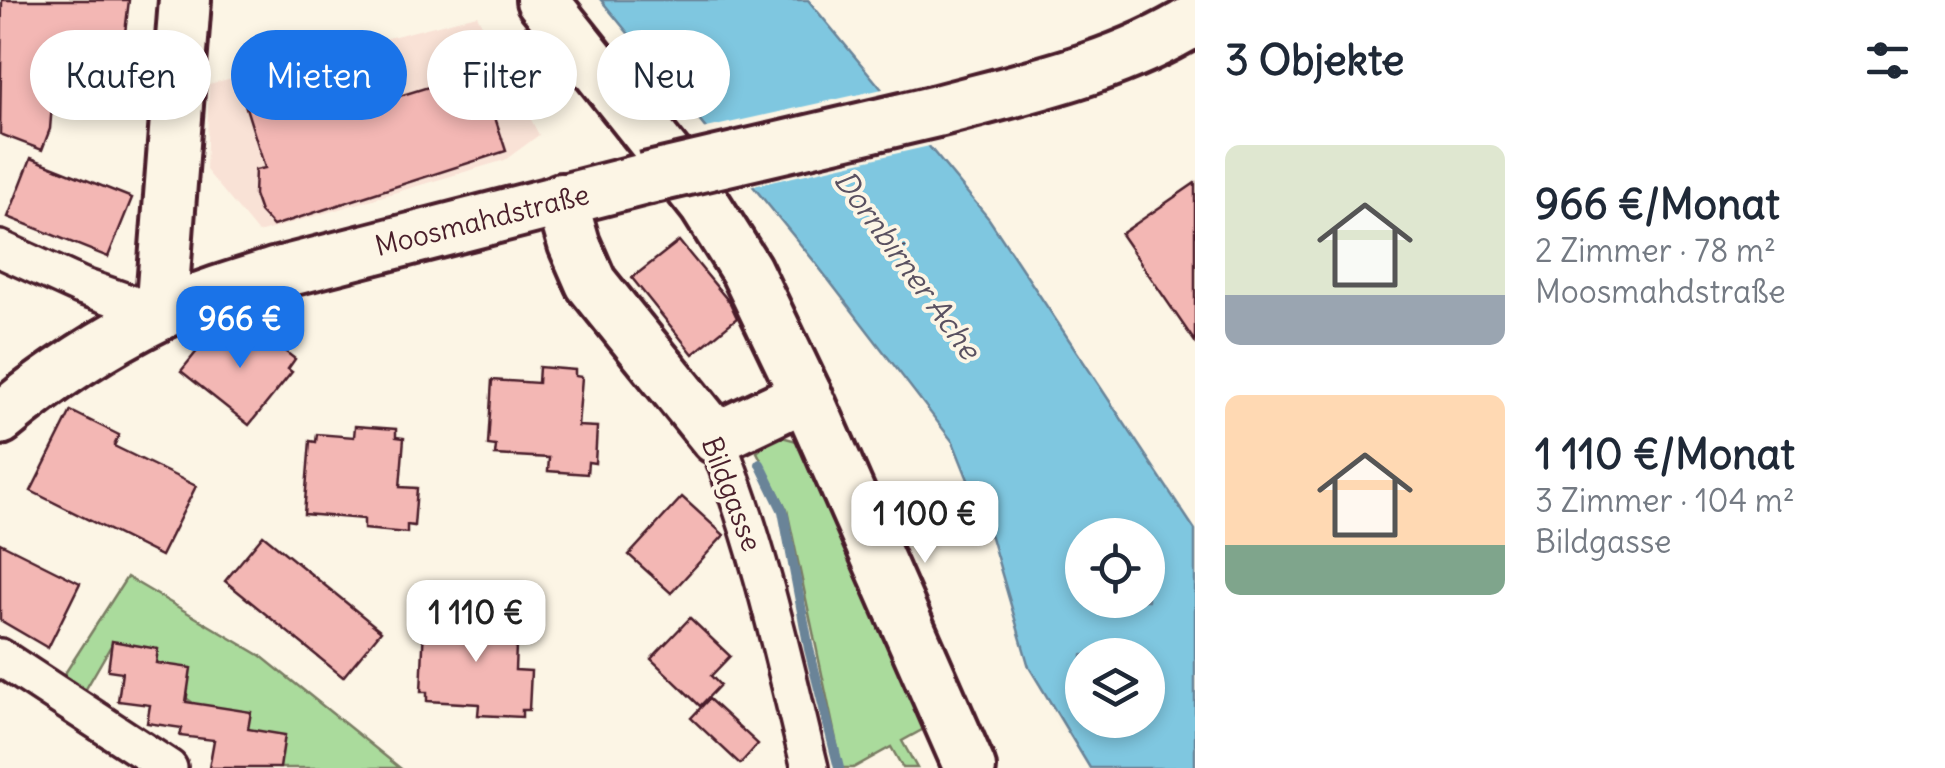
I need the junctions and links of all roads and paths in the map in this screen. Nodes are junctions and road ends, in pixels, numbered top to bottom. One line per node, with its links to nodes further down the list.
1 (185, 0): 6 (street)
2 (542, 0): 7 (street)
3 (1195, 20): 4 (street, Moosmahdstraße, bridge)
4 (561, 199): 6 (street, Moosmahdstraße); 9 (street, Bildgasse)
5 (0, 249): 6 (street)
6 (162, 314): 8 (street, Moosmahdstraße)
7 (806, 396): 9 (street); 13 (street)
8 (0, 419)
9 (716, 438): 12 (street, Bildgasse)
10 (0, 657): 11 (street)
11 (169, 768)
12 (810, 768)
13 (970, 768)

